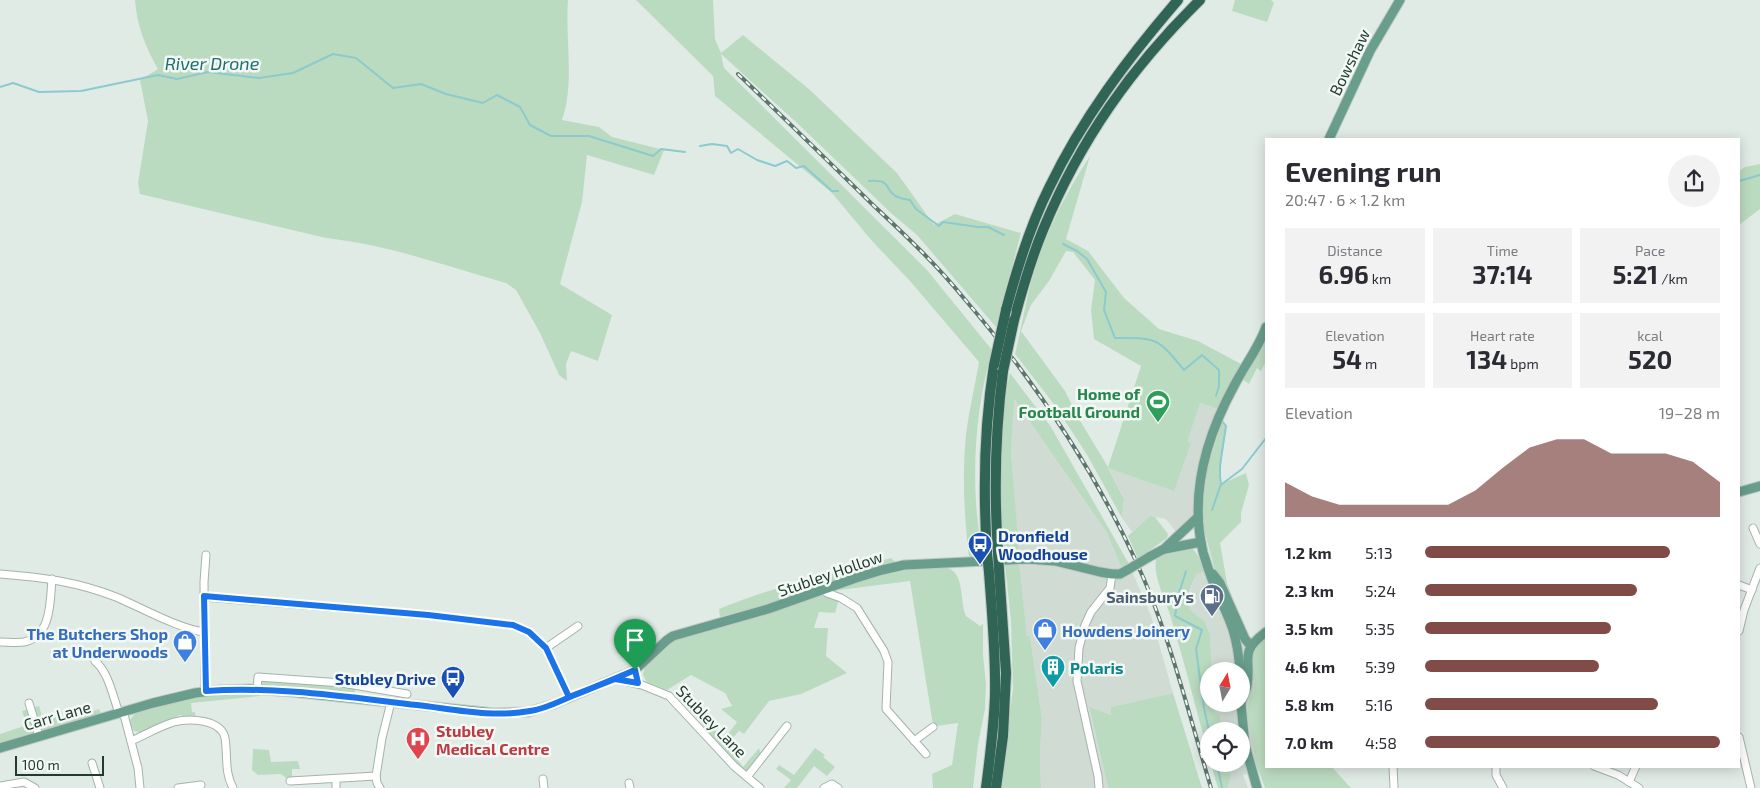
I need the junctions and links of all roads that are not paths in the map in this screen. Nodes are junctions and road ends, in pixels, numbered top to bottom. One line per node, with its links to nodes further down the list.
1 (1178, 0): 14 (highway, bridge)
2 (1200, 0): 14 (highway, bridge)
3 (1400, 0): 4 (main road, Bowshaw)
4 (1329, 138)
5 (1265, 329): 8 (main road)
6 (1760, 486): 7 (main road)
7 (1740, 492)
8 (1198, 517): 10 (main road); 11 (main road, Stubley Hollow)
9 (1753, 528): 12 (street)
10 (1200, 538): 11 (main road, Stubley Hollow); 13 (main road, Stubley Hollow); 17 (main road)
11 (1174, 540): 13 (main road, Stubley Hollow)
12 (1760, 544)
13 (1164, 549): 20 (main road, Stubley Hollow, bridge)
14 (993, 553): 18 (highway, bridge)
15 (206, 555): 25 (street)
16 (1760, 568): 24 (street)
17 (1210, 570): 31 (main road); 34 (main road)
18 (994, 571): 82 (highway); 83 (highway)
19 (0, 574): 21 (street)
20 (1112, 574): 23 (main road, Stubley Hollow); 84 (street)
21 (52, 579): 28 (street); 30 (street)
22 (1740, 585): 24 (street)
23 (824, 590): 36 (main road, Stubley Hollow); 53 (street)
24 (1752, 590): 27 (street)
25 (204, 596): 28 (street); 32 (street)
26 (578, 626): 32 (street)
27 (1740, 627)
28 (205, 632): 41 (street)
29 (1265, 633): 31 (main road)
30 (0, 642)
31 (1251, 646): 35 (main road)
32 (546, 648): 43 (street)
33 (96, 661): 47 (street)
34 (1239, 662)
35 (1248, 662)
36 (635, 670): 37 (main road); 38 (street)
37 (615, 679): 38 (street, Stubley Lane); 43 (main road)
38 (638, 683): 63 (street, Stubley Lane)
39 (364, 686): 40 (street); 42 (street); 44 (street)
40 (257, 690): 41 (main road); 44 (main road)
41 (206, 691): 47 (main road)
42 (407, 694)
43 (569, 697): 45 (main road)
44 (362, 698): 45 (main road)
45 (391, 702): 62 (street)
46 (28, 703): 51 (street)
47 (121, 712): 51 (main road, Carr Lane); 52 (street)
48 (1242, 712): 85 (main road)
49 (787, 726): 63 (street)
50 (933, 727): 53 (street)
51 (39, 736): 55 (main road, Carr Lane)
52 (131, 741): 73 (street); 75 (street)
53 (914, 741): 56 (street)
54 (1740, 741): 88 (street)
55 (0, 748)
56 (926, 754)
57 (92, 763): 72 (street)
58 (1393, 768): 86 (street)
59 (1496, 768): 70 (street)
60 (1600, 768): 67 (street)
61 (1635, 768): 67 (street)
62 (376, 776): 64 (street); 77 (street)
63 (747, 777): 79 (street, Stubley Lane)
64 (336, 779): 66 (street); 76 (street)
65 (543, 779): 78 (street)
66 (290, 781)
67 (1629, 782): 87 (street)
68 (200, 785): 74 (street)
69 (0, 786): 71 (street)
70 (1500, 787)
71 (35, 788)
72 (100, 788)
73 (140, 788)
74 (178, 788)
75 (233, 788)
76 (336, 788)
77 (380, 788)
78 (544, 788)
79 (760, 788)
80 (824, 788): 81 (street)
81 (838, 788)
82 (986, 788)
83 (996, 788)
84 (1099, 788)
85 (1257, 788)
86 (1394, 788)
87 (1639, 788)
88 (1751, 788)

